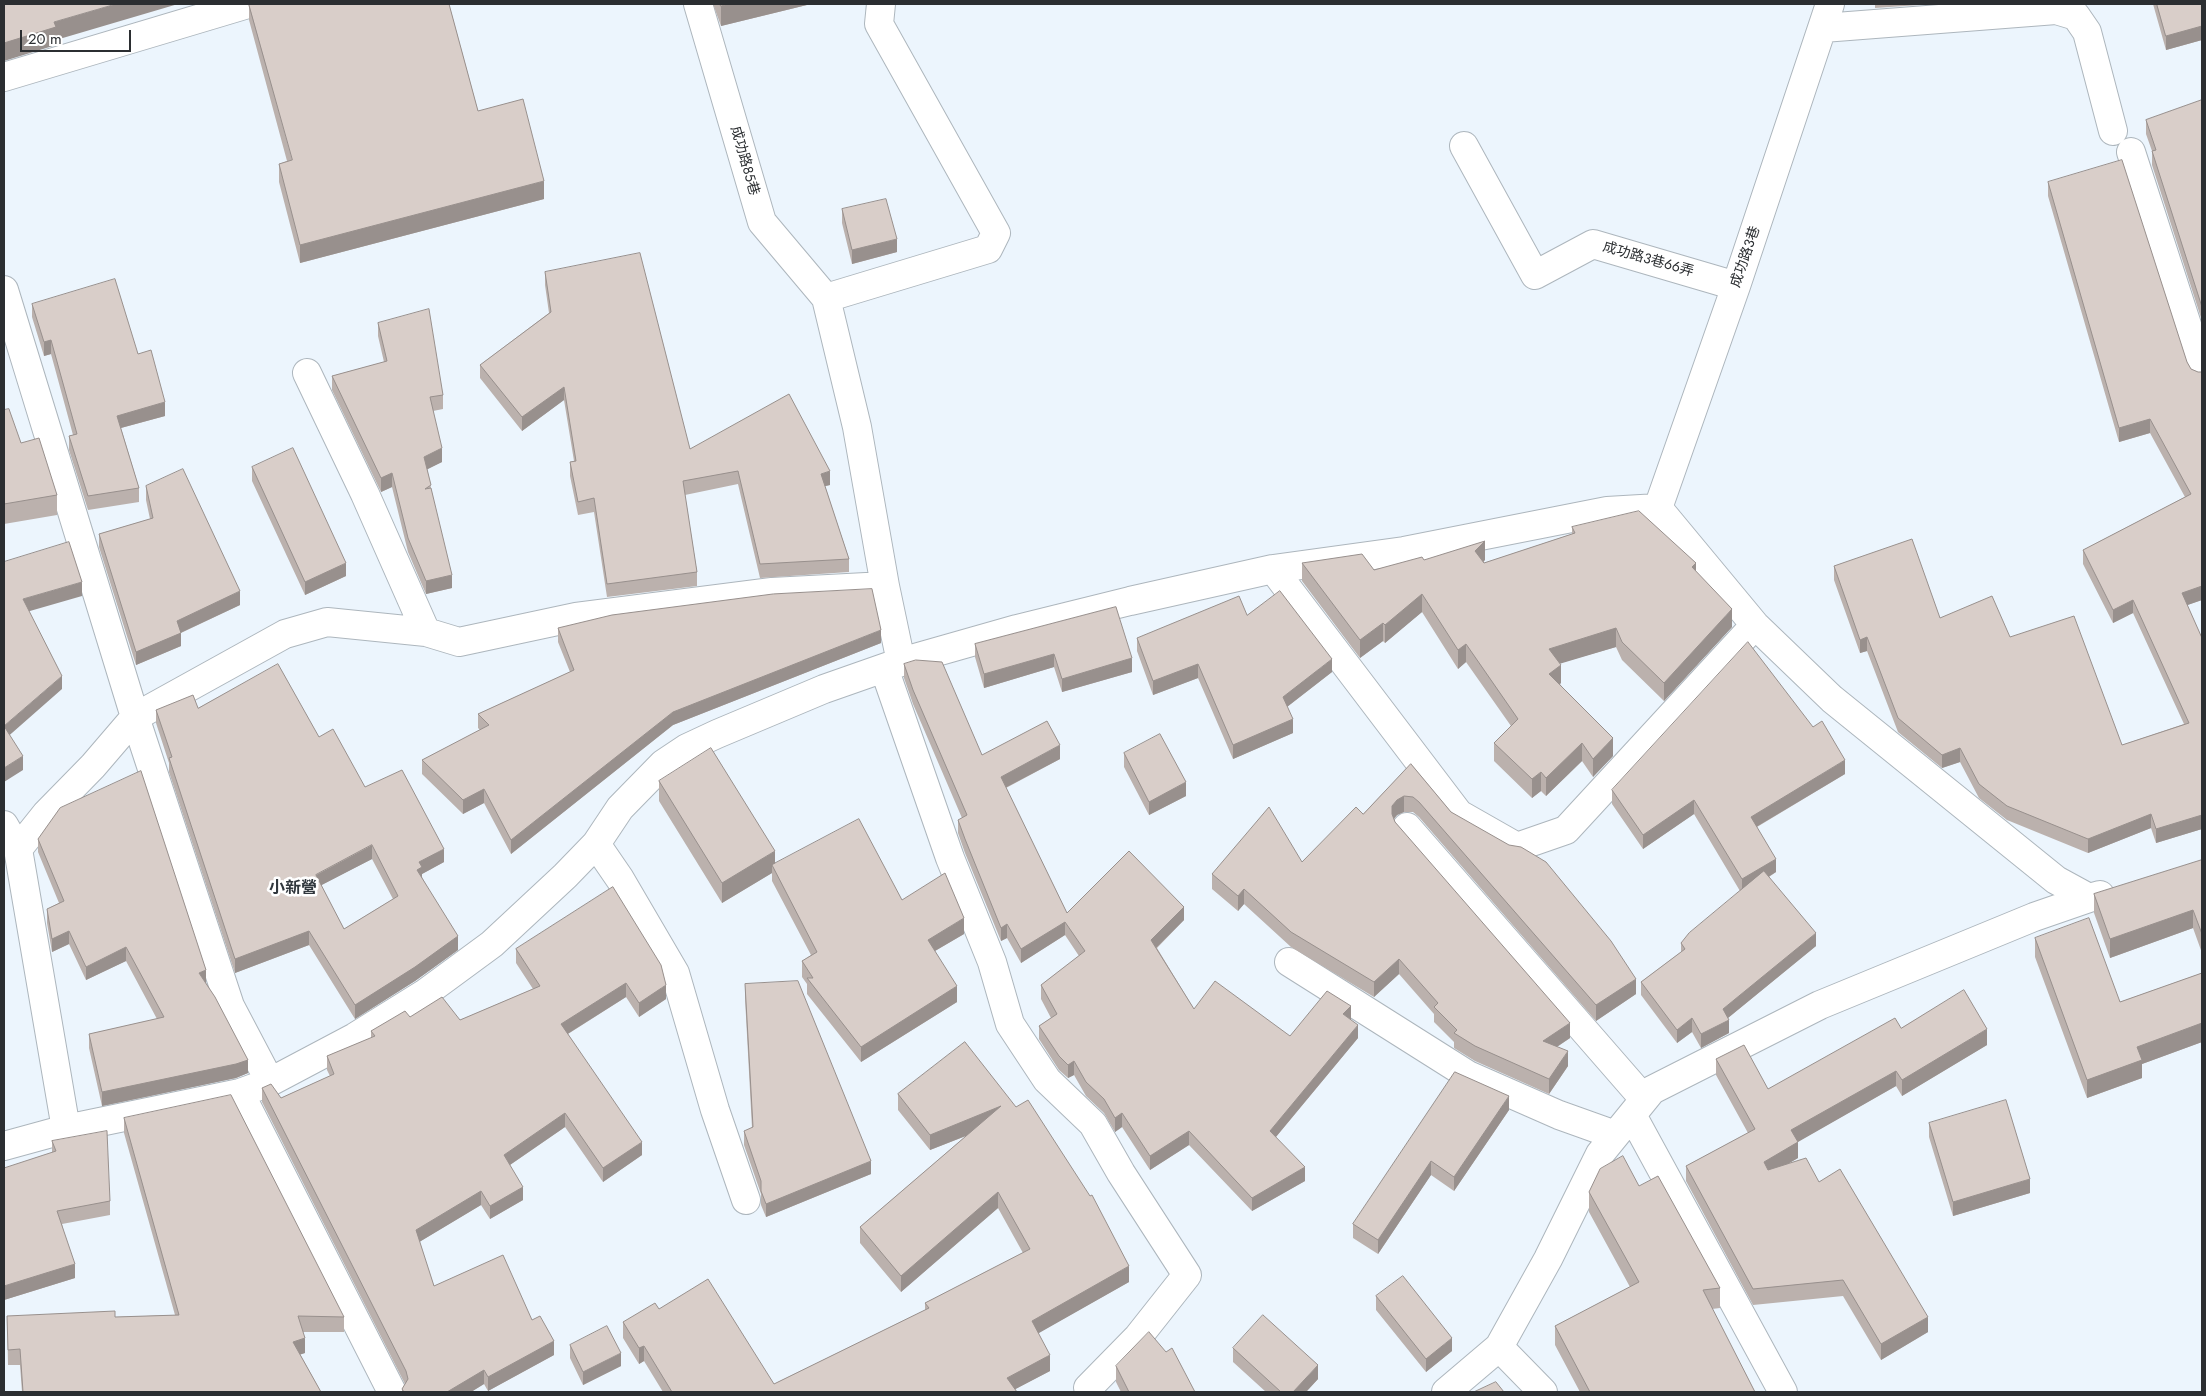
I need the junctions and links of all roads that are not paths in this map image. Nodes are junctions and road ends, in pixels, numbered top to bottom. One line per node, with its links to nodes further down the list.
1 (248, 4): 5 (street)
2 (698, 4): 11 (street, 成功路85巷)
3 (881, 4): 11 (street)
4 (1826, 16): 6 (street); 9 (street, 成功路3巷)
5 (4, 77)
6 (2113, 131)
7 (1464, 146): 9 (street, 成功路3巷66弄)
8 (2132, 152): 12 (street)
9 (1736, 286): 14 (street, 成功路3巷)
10 (4, 290): 20 (street)
11 (826, 298): 16 (street)
12 (2202, 371)
13 (307, 373): 18 (street)
14 (1658, 508): 15 (street); 17 (street)
15 (1273, 569): 17 (street); 19 (street)
16 (885, 586): 18 (street); 19 (street)
17 (1755, 625): 26 (street)
18 (426, 632): 20 (street)
19 (892, 665): 23 (street); 36 (street)
20 (135, 717): 24 (street); 28 (street)
21 (4, 825): 24 (street)
22 (1407, 827): 30 (street)
23 (596, 844): 28 (street); 33 (street)
24 (18, 849): 31 (street)
25 (2127, 887): 26 (street)
26 (2089, 898): 30 (street)
27 (1289, 962): 30 (street)
28 (270, 1082): 29 (street)
29 (240, 1093): 31 (street); 35 (street)
30 (1630, 1117): 34 (street); 39 (street)
31 (66, 1128): 32 (street)
32 (4, 1146)
33 (746, 1200)
34 (1499, 1347): 37 (street); 38 (street)
35 (392, 1392)
36 (1091, 1392)
37 (1446, 1392)
38 (1543, 1392)
39 (1783, 1392)

